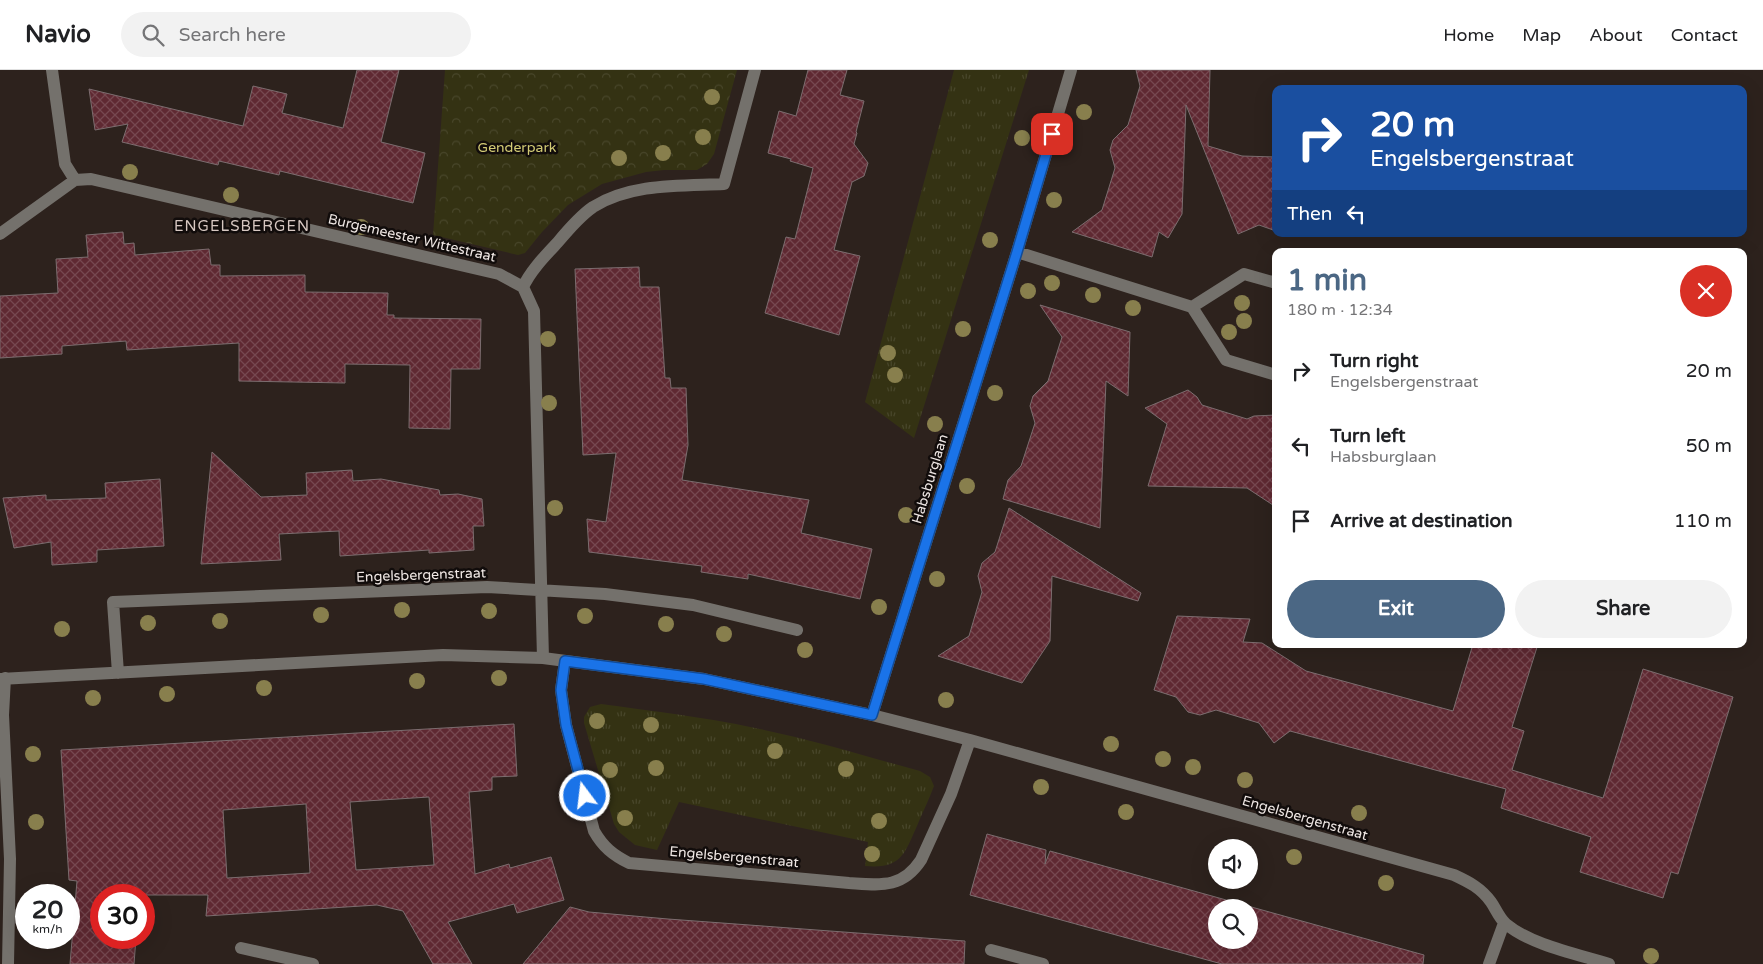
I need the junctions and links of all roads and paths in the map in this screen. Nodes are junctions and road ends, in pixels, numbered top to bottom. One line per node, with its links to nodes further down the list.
1 (52, 70): 4 (street)
2 (755, 70): 8 (street)
3 (1071, 70): 6 (street, Habsburglaan)
4 (75, 180): 5 (street); 8 (street, Burgemeester Wittestraat)
5 (0, 234)
6 (1017, 252): 9 (street); 17 (street, Habsburglaan)
7 (1272, 282): 9 (street)
8 (522, 287): 11 (street)
9 (1192, 307): 10 (street)
10 (1272, 374)
11 (542, 590): 12 (street, Engelsbergenstraat); 13 (street); 15 (street, Engelsbergenstraat)
12 (797, 630)
13 (543, 658): 14 (street, Engelsbergenstraat); 15 (street, Engelsbergenstraat)
14 (565, 661): 17 (street, Engelsbergenstraat); 18 (street, Engelsbergenstraat)
15 (118, 673): 16 (street, Engelsbergenstraat)
16 (2, 678): 22 (street)
17 (872, 715): 18 (street, Engelsbergenstraat)
18 (970, 740): 19 (street, Engelsbergenstraat)
19 (1504, 923): 25 (street); 26 (street, Engelsbergenstraat)
20 (241, 948): 23 (street)
21 (991, 950): 24 (street)
22 (8, 964)
23 (313, 964)
24 (1043, 964)
25 (1489, 964)
26 (1609, 964)

